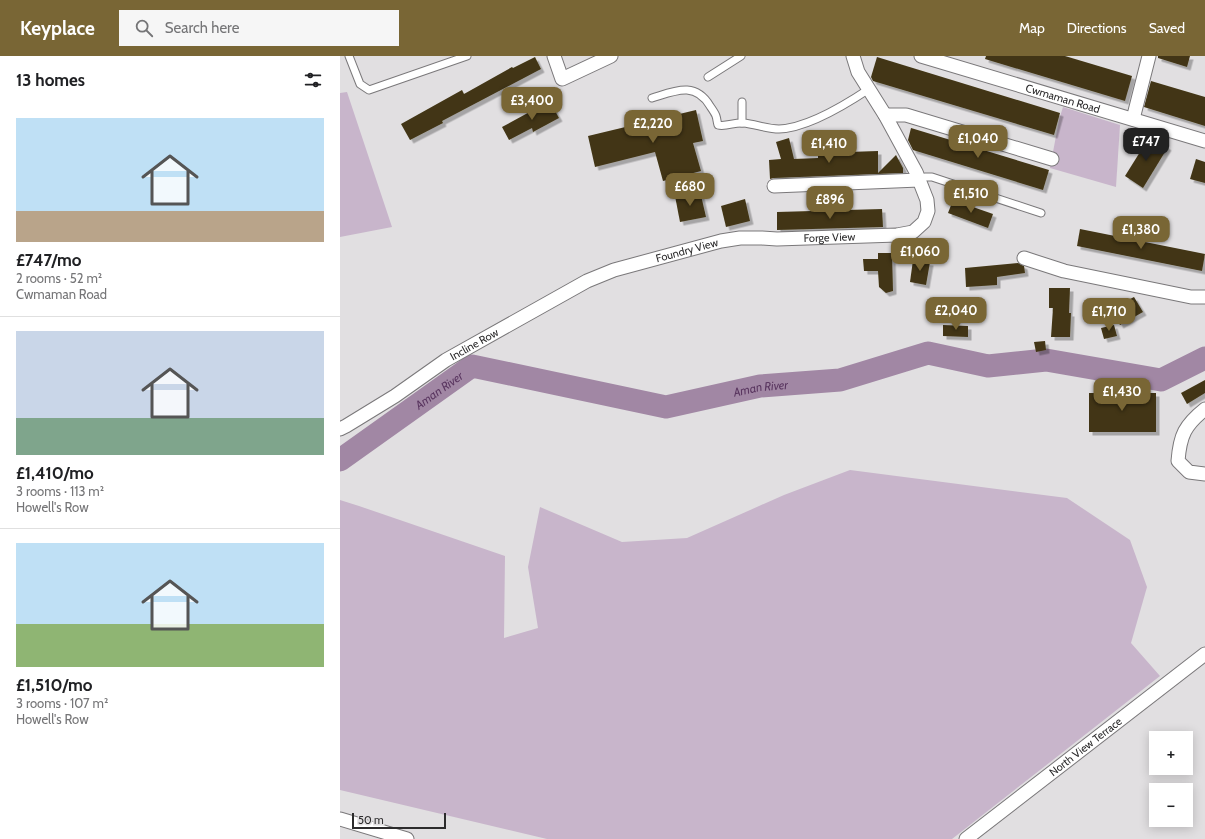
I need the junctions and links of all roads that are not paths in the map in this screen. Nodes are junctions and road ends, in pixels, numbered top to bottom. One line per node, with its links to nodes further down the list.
1 (349, 56): 2 (lane)
2 (467, 56)
3 (554, 56): 4 (street)
4 (611, 56)
5 (741, 56): 9 (lane)
6 (853, 56): 10 (street, Forge View)
7 (921, 56): 14 (street, Cwmaman Road)
8 (1149, 56): 14 (street)
9 (708, 77)
10 (869, 89): 13 (street, Forge View); 15 (lane)
11 (652, 98): 15 (lane)
12 (742, 102): 15 (lane)
13 (885, 115): 17 (street); 18 (street, Forge View)
14 (1133, 119): 16 (street, Cwmaman Road)
15 (742, 123)
16 (1205, 141)
17 (1052, 160)
18 (919, 180): 19 (street); 20 (lane); 21 (street, Forge View)
19 (774, 186)
20 (1041, 213)
21 (762, 238): 23 (street, Foundry View)
22 (1024, 258): 24 (street)
23 (614, 270): 26 (street, Incline Row)
24 (1205, 297)
25 (1205, 409): 27 (street)
26 (340, 429)
27 (1205, 474)
28 (1205, 654): 31 (street, North View Terrace)
29 (340, 819): 30 (street)
30 (407, 839)
31 (966, 839)

